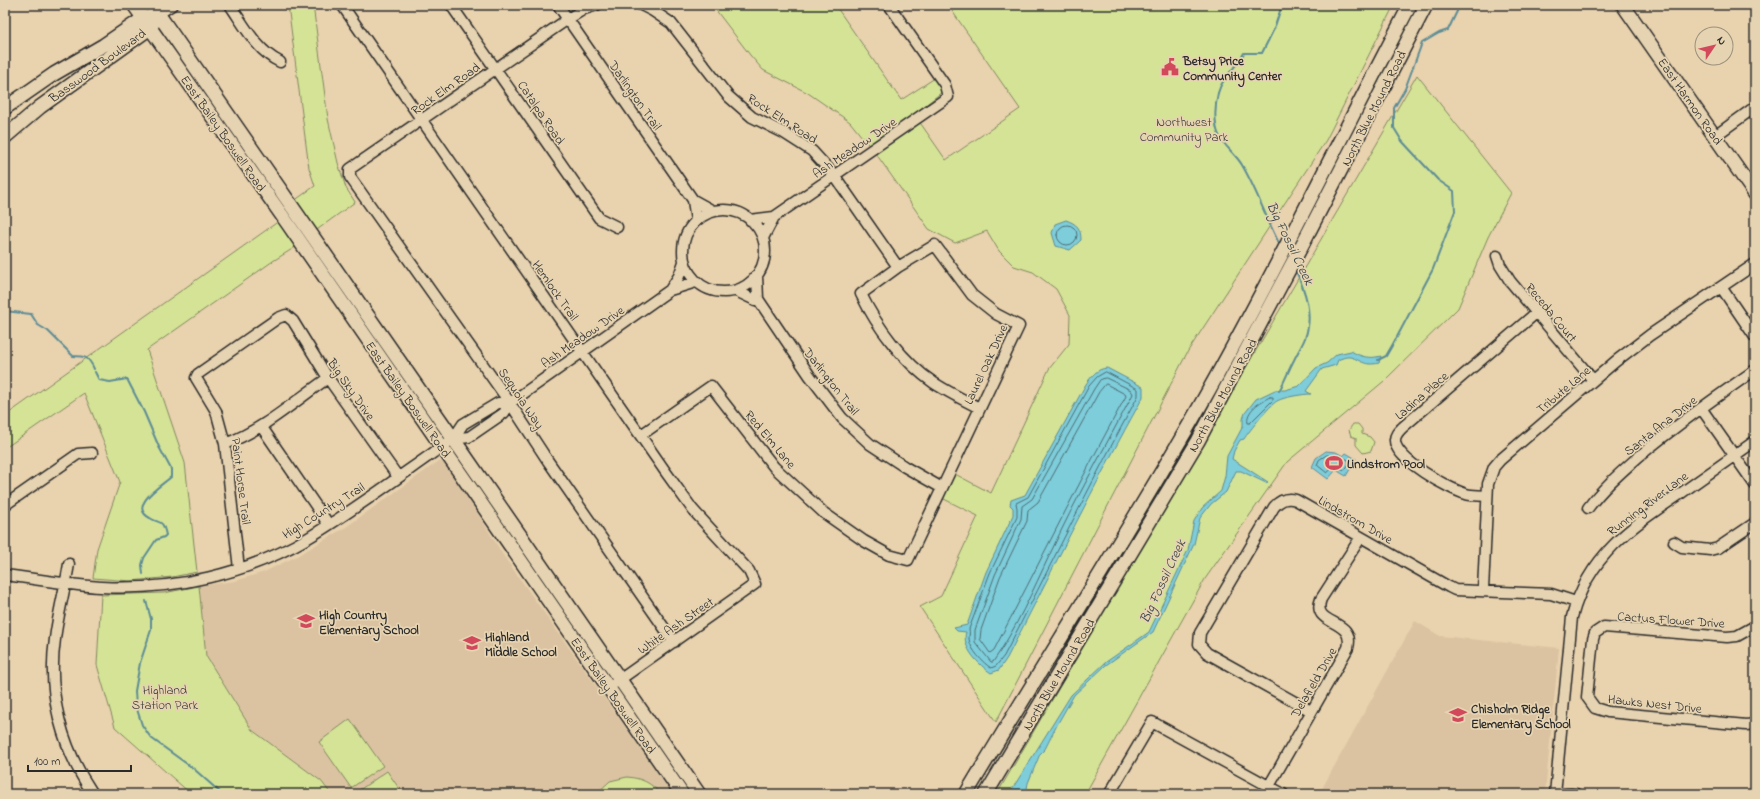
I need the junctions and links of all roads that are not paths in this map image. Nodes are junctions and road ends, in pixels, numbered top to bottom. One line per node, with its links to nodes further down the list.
1 (134, 5): 15 (main road, East Bailey Boswell Road)
2 (172, 5): 13 (street)
3 (230, 5): 16 (street)
4 (342, 5): 20 (street, Hemlock Trail)
5 (451, 5): 17 (street, Catalpa Road)
6 (558, 5): 14 (street, Darlington Trail)
7 (597, 5): 14 (street, Rock Elm Road)
8 (641, 5): 24 (street, Rock Elm Road)
9 (889, 5): 24 (street, Ash Meadow Drive)
10 (1410, 5): 92 (main road, North Blue Mound Road)
11 (1426, 5): 93 (main road, North Blue Mound Road)
12 (1622, 6): 21 (main road, East Harmon Road)
13 (155, 10): 15 (main road, Basswood Boulevard); 55 (main road, East Bailey Boswell Road)
14 (568, 19): 17 (street, Rock Elm Road); 26 (street, Darlington Trail)
15 (147, 23): 19 (main road, Basswood Boulevard); 22 (main road, Basswood Boulevard); 58 (main road, East Bailey Boswell Road)
16 (280, 62)
17 (496, 68): 20 (street, Rock Elm Road); 31 (street, Catalpa Road)
18 (1755, 107): 21 (street)
19 (5, 108)
20 (422, 120): 23 (street, Rock Elm Road); 45 (street, Hemlock Trail)
21 (1715, 136): 25 (main road, East Harmon Road)
22 (5, 137)
23 (350, 169): 50 (street, Sequoia Way)
24 (834, 175): 28 (street, Ash Meadow Drive); 36 (street, Rock Elm Road)
25 (1755, 194)
26 (693, 200): 27 (street, Darlington Trail); 30 (street, Darlington Trail)
27 (713, 211): 29 (street); 30 (street)
28 (774, 217): 29 (street, Ash Meadow Drive); 32 (street, Ash Meadow Drive)
29 (750, 220): 32 (street)
30 (696, 221): 34 (street)
31 (617, 227)
32 (763, 238): 37 (street)
33 (1497, 256): 43 (street, Receda Court)
34 (684, 262): 38 (street); 40 (street, Ash Meadow Drive)
35 (1755, 264): 39 (street, Tribute Lane)
36 (898, 267): 51 (street); 51 (street, Laurel Oak Drive)
37 (757, 275): 41 (street); 42 (street)
38 (696, 282): 40 (street, Ash Meadow Drive); 41 (street)
39 (1720, 288): 44 (street); 49 (street, Tribute Lane)
40 (670, 290): 45 (street, Ash Meadow Drive)
41 (736, 291): 42 (street)
42 (758, 299): 63 (street, Darlington Trail)
43 (1536, 313): 49 (street, Receda Court); 64 (street, Ladina Place)
44 (1755, 337)
45 (583, 351): 50 (street, Ash Meadow Drive); 54 (street, Hemlock Trail)
46 (1755, 370): 52 (street, Santa Ana Drive)
47 (196, 378): 48 (street, Big Sky Drive); 57 (street, Paint Horse Trail)
48 (328, 378): 53 (street); 61 (street, Big Sky Drive)
49 (1593, 380): 64 (street, Tribute Lane)
50 (510, 403): 55 (street, Ash Meadow Drive); 83 (street, Sequoia Way)
51 (979, 408): 63 (street, Laurel Oak Drive)
52 (1702, 408): 60 (street); 66 (street, Santa Ana Drive)
53 (260, 426): 57 (street); 68 (street)
54 (641, 435): 73 (street, Red Elm Lane); 78 (street, Hemlock Trail)
55 (453, 439): 58 (street, High Country Trail); 71 (main road, East Bailey Boswell Road)
56 (1755, 441): 60 (street, Running River Lane)
57 (225, 444): 75 (street, Paint Horse Trail)
58 (441, 447): 61 (street, High Country Trail); 72 (main road, East Bailey Boswell Road)
59 (92, 453): 65 (street)
60 (1735, 456): 62 (street); 81 (street, Running River Lane)
61 (398, 477): 68 (street, High Country Trail)
62 (1755, 485)
63 (942, 488): 73 (street, Laurel Oak Drive)
64 (1487, 496): 80 (street, Tribute Lane)
65 (5, 505)
66 (1588, 508)
67 (1755, 523): 70 (street)
68 (329, 525): 75 (street, High Country Trail)
69 (1361, 537): 80 (street, Lindstrom Drive); 87 (street, Delafield Drive); 87 (street, Lindstrom Drive)
70 (1674, 542)
71 (528, 548): 72 (main road); 79 (main road, East Bailey Boswell Road)
72 (517, 556): 79 (main road, East Bailey Boswell Road)
73 (908, 560)
74 (69, 564): 77 (street)
75 (239, 569): 77 (street, High Country Trail)
76 (5, 575): 77 (street, High Country Trail)
77 (66, 583): 96 (street)
78 (755, 584): 83 (street, White Ash Street)
79 (547, 587): 85 (main road, East Bailey Boswell Road); 86 (main road, East Bailey Boswell Road)
80 (1483, 590): 81 (street, Lindstrom Drive)
81 (1576, 602): 95 (street, Running River Lane)
82 (1755, 626): 84 (street, Cactus Flower Drive)
83 (674, 642): 85 (street, White Ash Street)
84 (1590, 668): 89 (street, Hawks Nest Drive)
85 (620, 680): 86 (street, White Ash Street); 90 (main road, East Bailey Boswell Road)
86 (609, 688): 88 (main road, East Bailey Boswell Road)
87 (1311, 711): 94 (street, Delafield Drive)
88 (633, 723): 90 (main road); 91 (main road, East Bailey Boswell Road)
89 (1755, 724)
90 (670, 753): 99 (main road, East Bailey Boswell Road)
91 (660, 762): 97 (main road, East Bailey Boswell Road); 98 (main road)
92 (984, 764): 93 (main road); 100 (main road, North Blue Mound Road)
93 (998, 773): 101 (main road, North Blue Mound Road)
94 (1269, 786): 102 (street); 103 (street)
95 (1555, 793): 104 (street)
96 (94, 794)
97 (682, 794)
98 (690, 794)
99 (699, 794)
100 (966, 794)
101 (986, 794)
102 (1112, 794)
103 (1283, 794)
104 (1576, 794)

